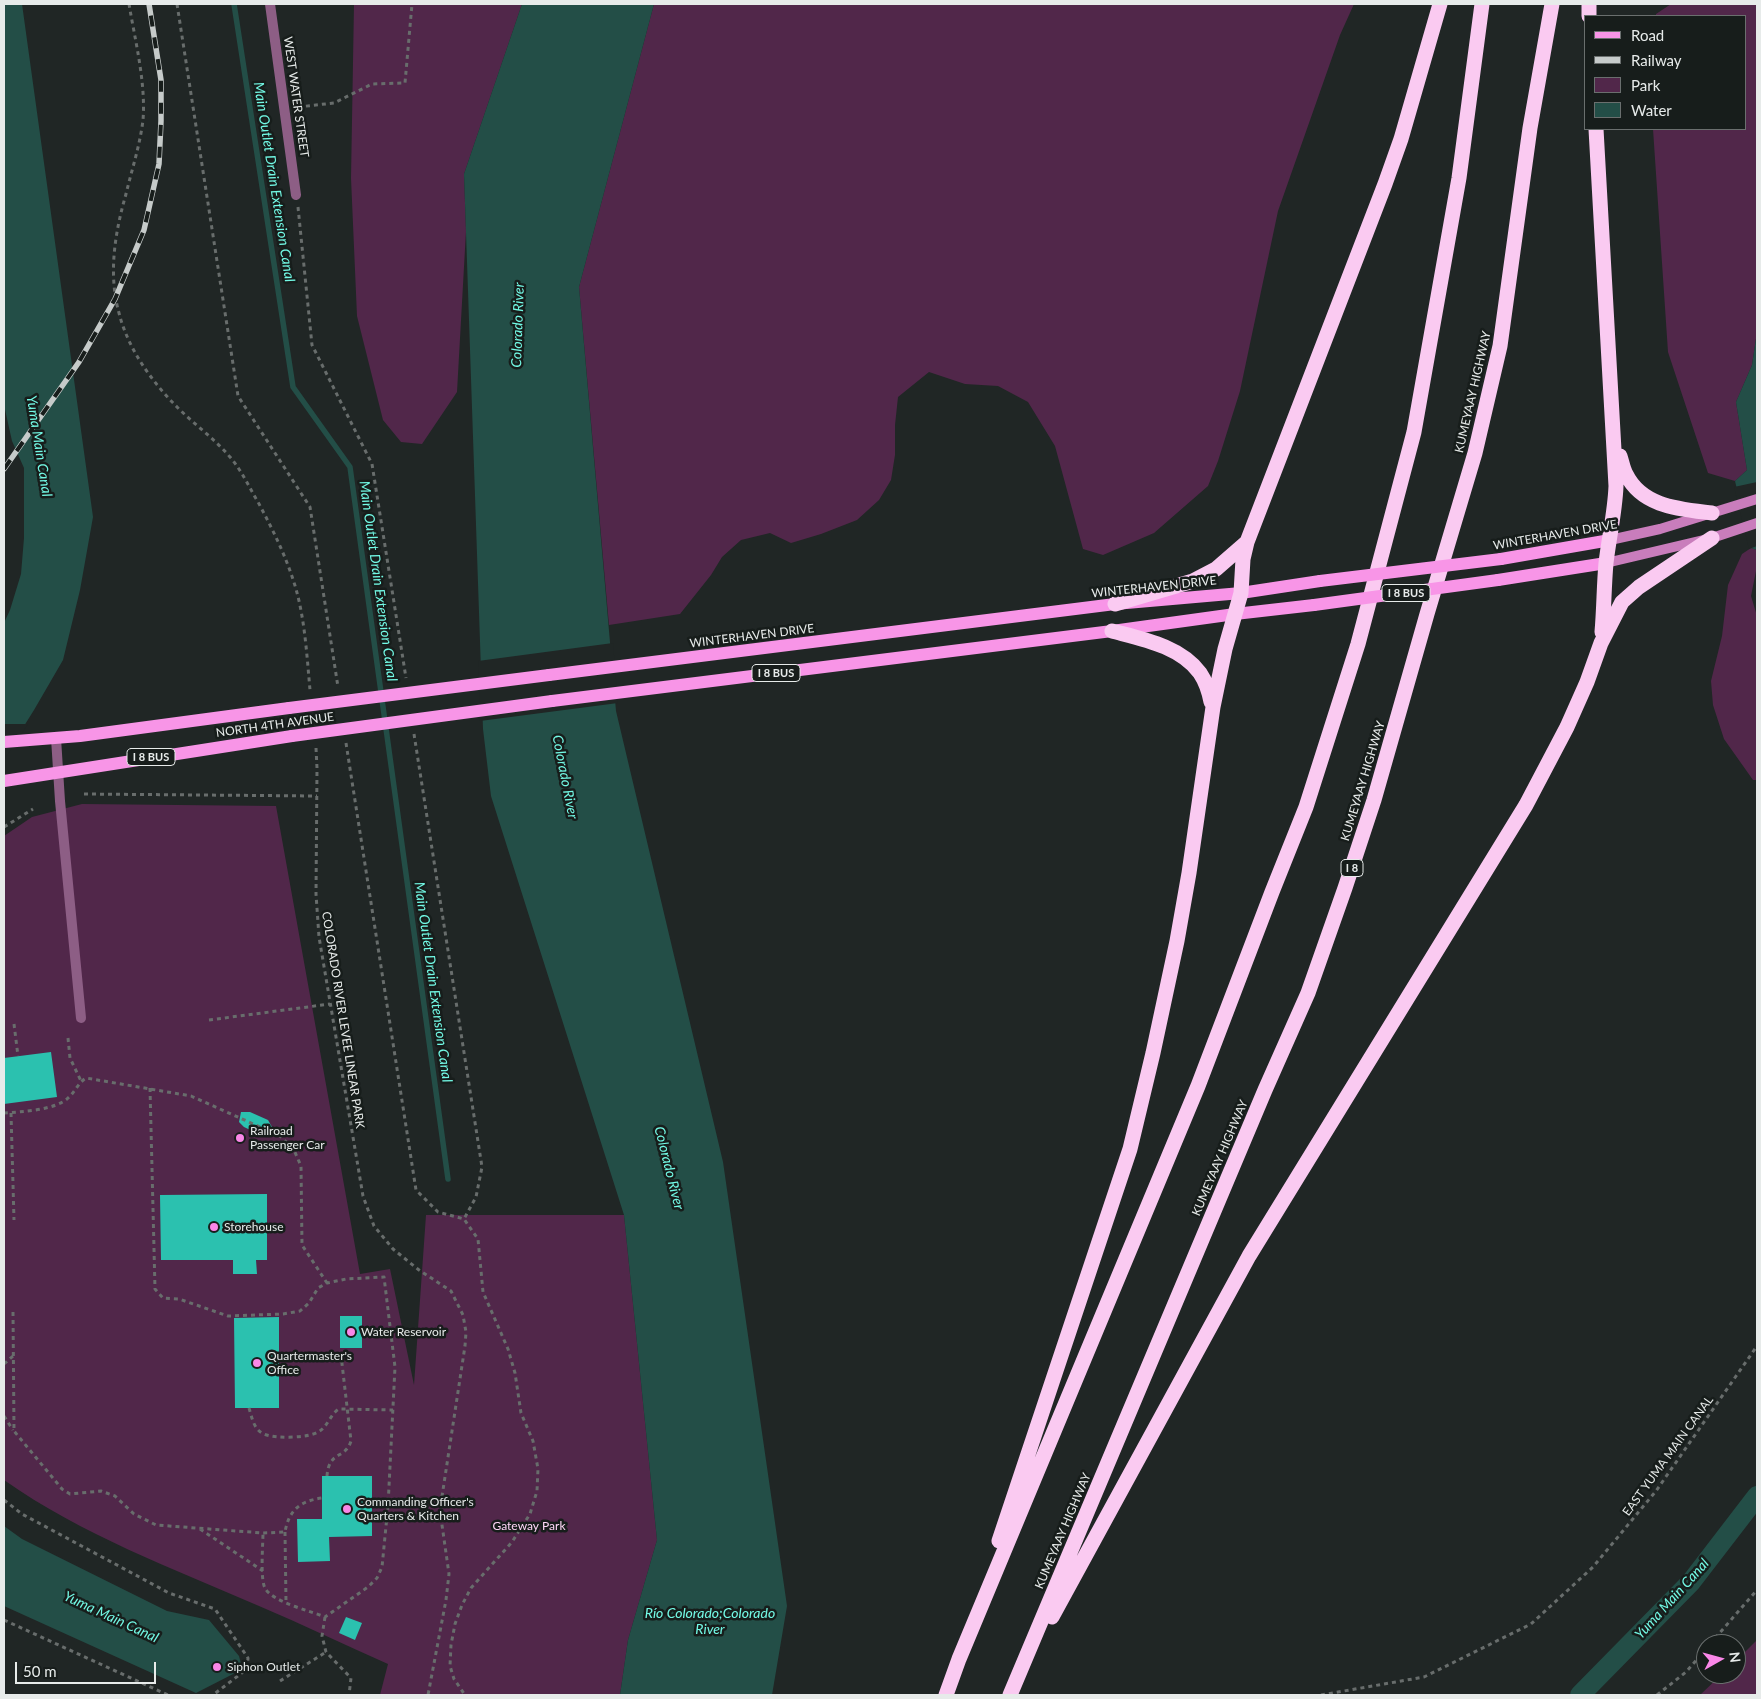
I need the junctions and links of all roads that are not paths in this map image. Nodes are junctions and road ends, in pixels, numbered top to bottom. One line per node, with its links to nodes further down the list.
1 (270, 4): 6 (street, WEST WATER STREET)
2 (1440, 4): 13 (highway)
3 (1482, 4): 27 (highway)
4 (1552, 4): 28 (highway, KUMEYAAY HIGHWAY / I 8)
5 (1596, 130): 7 (highway)
6 (296, 194)
7 (1614, 438): 9 (highway); 12 (highway)
8 (1757, 499): 9 (main road, WINTERHAVEN DRIVE / I 8 BUS)
9 (1712, 513): 12 (main road, WINTERHAVEN DRIVE / I 8 BUS)
10 (1757, 523): 11 (main road, I 8 BUS)
11 (1712, 538): 14 (main road, I 8 BUS); 19 (highway)
12 (1610, 540): 14 (highway); 15 (main road, WINTERHAVEN DRIVE / I 8 BUS, bridge)
13 (1246, 542): 15 (highway); 16 (highway)
14 (1606, 563): 17 (main road, I 8 BUS, bridge); 19 (highway)
15 (1240, 593): 16 (main road, WINTERHAVEN DRIVE / I 8 BUS); 17 (highway)
16 (1115, 604): 20 (main road, WINTERHAVEN DRIVE / I 8 BUS)
17 (1235, 614): 18 (main road, I 8 BUS); 21 (highway)
18 (1112, 631): 21 (highway); 24 (main road, NORTH 4TH AVENUE / I 8 BUS, bridge)
19 (1601, 643): 28 (highway)
20 (549, 675): 22 (main road, NORTH 4TH AVENUE / I 8 BUS, bridge)
21 (1213, 707): 27 (highway)
22 (56, 738): 23 (main road, NORTH 4TH AVENUE / I 8 BUS); 24 (street)
23 (4, 740)
24 (59, 772): 25 (main road, NORTH 4TH AVENUE / I 8 BUS); 26 (street)
25 (7, 781)
26 (82, 1018)
27 (960, 1659): 29 (highway)
28 (1012, 1692)
29 (946, 1695)

